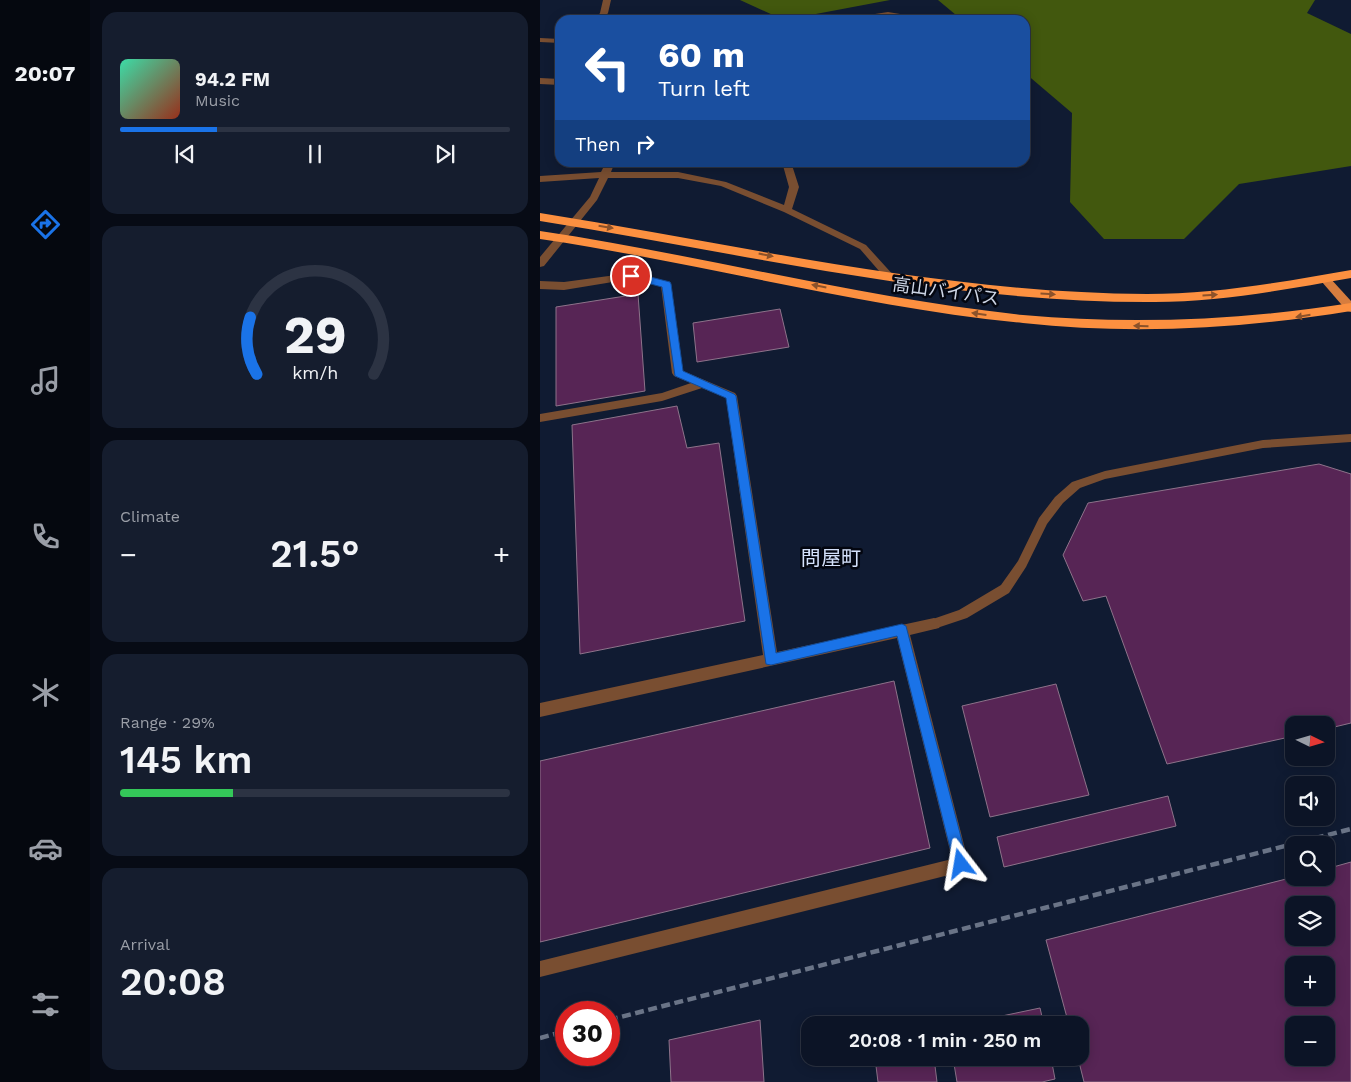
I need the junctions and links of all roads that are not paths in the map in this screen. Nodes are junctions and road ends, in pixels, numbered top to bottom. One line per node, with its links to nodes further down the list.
1 (607, 0): 2 (street)
2 (603, 15)
3 (885, 15): 4 (street)
4 (900, 15)
5 (540, 40): 6 (street)
6 (555, 42)
7 (540, 81): 8 (street)
8 (555, 82)
9 (609, 167): 11 (street)
10 (788, 167): 13 (street)
11 (607, 175): 12 (street); 13 (street); 15 (street)
12 (540, 179)
13 (787, 210): 20 (street)
14 (540, 217): 15 (highway, 高山バイパス)
15 (574, 222): 17 (street); 20 (highway, 高山バイパス, one-way to 20)
16 (540, 235): 17 (highway, 高山バイパス)
17 (563, 238): 18 (street); 23 (highway, 高山バイパス, one-way to 17)
18 (540, 264)
19 (1351, 274): 21 (highway, 高山バイパス)
20 (890, 277): 21 (highway, 高山バイパス, one-way to 21)
21 (1326, 280): 23 (main road)
22 (540, 285): 24 (street)
23 (1351, 307)
24 (702, 384): 25 (street); 29 (street)
25 (540, 418)
26 (1351, 438): 27 (lane)
27 (934, 624): 28 (street)
28 (902, 630): 29 (street); 31 (street)
29 (771, 660): 30 (street)
30 (540, 710)
31 (540, 969)

